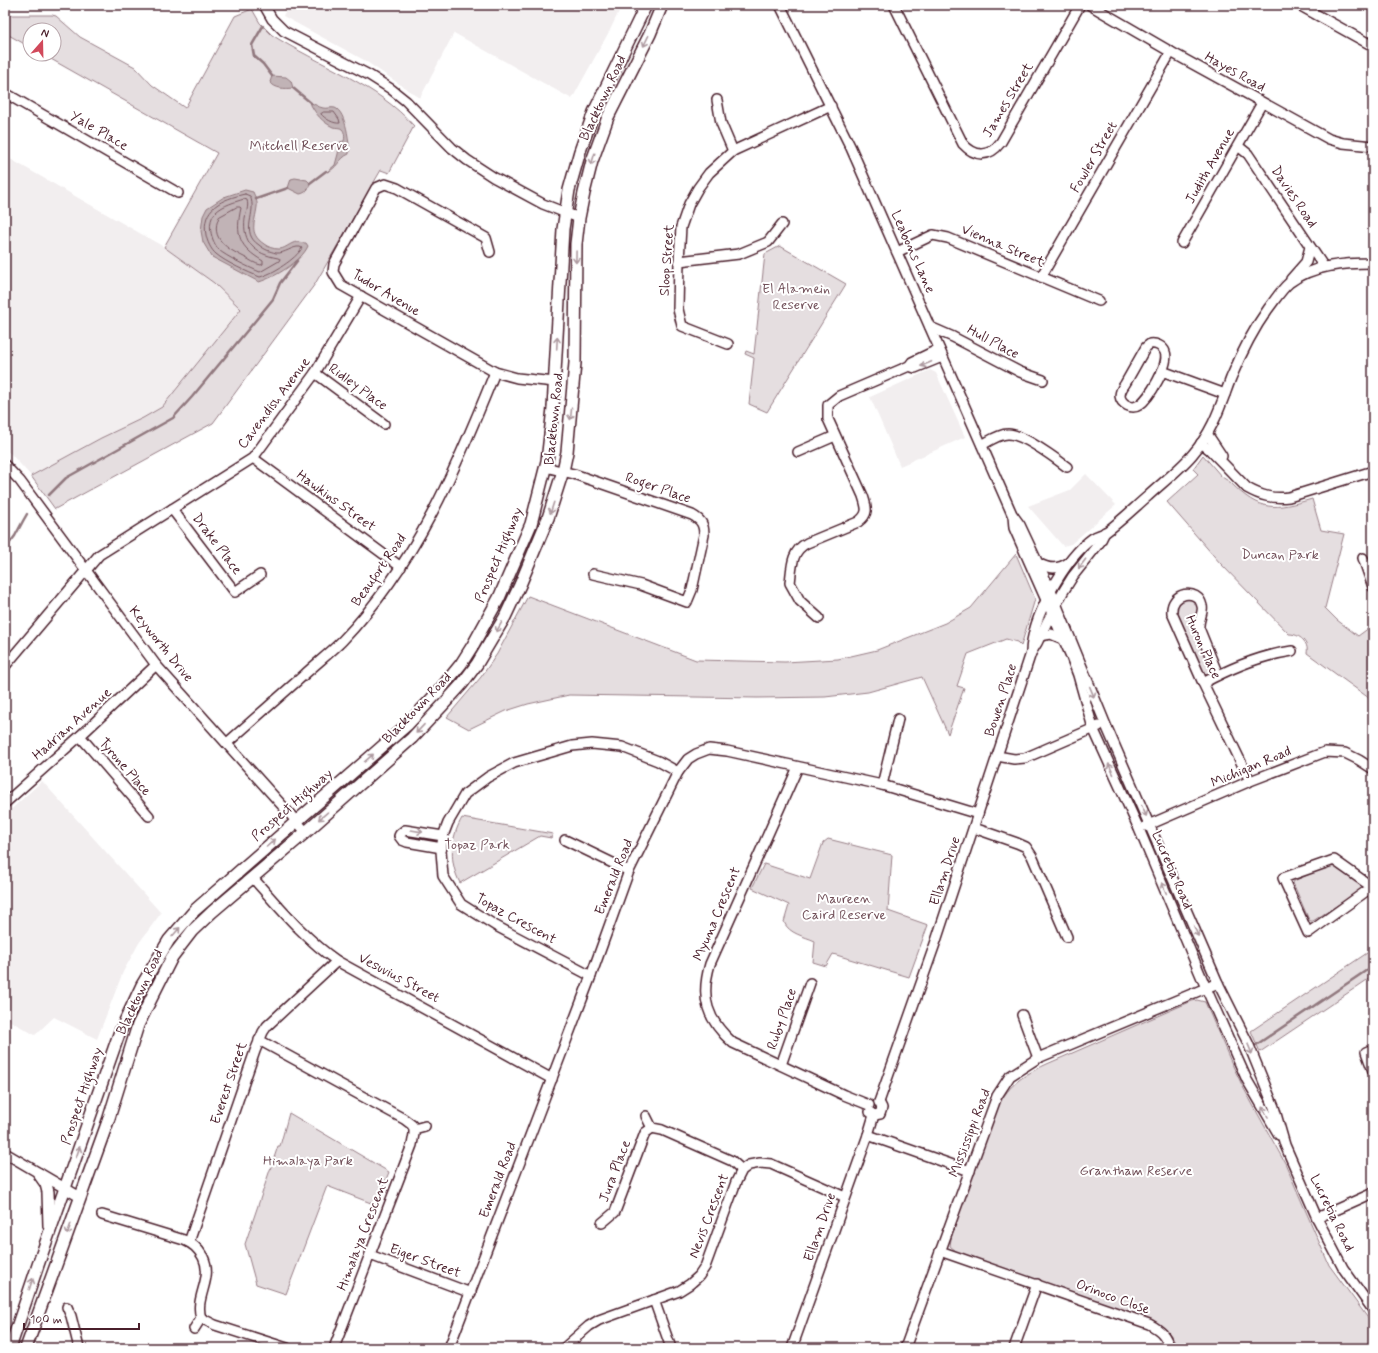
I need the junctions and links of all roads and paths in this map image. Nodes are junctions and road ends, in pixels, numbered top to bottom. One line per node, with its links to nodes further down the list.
1 (264, 5): 19 (street)
2 (646, 5): 19 (main road, Blacktown Road)
3 (662, 5): 20 (main road, Blacktown Road, one-way to 20)
4 (780, 5): 14 (street, Leabons Lane)
5 (894, 5): 6 (street, James Street)
6 (1080, 5)
7 (1090, 5): 10 (street, Hayes Road)
8 (1299, 5): 9 (street)
9 (1373, 46)
10 (1171, 52): 13 (street, Hayes Road); 29 (street, Fowler Street)
11 (5, 93): 18 (street, Yale Place)
12 (717, 100): 17 (street)
13 (1262, 103): 15 (street, Judith Avenue); 16 (street, Hayes Road)
14 (831, 106): 17 (street, Sloop Street); 25 (street, Leabons Lane)
15 (1238, 146): 22 (street, Judith Avenue); 23 (street, Davies Road)
16 (1373, 146)
17 (733, 151): 26 (street, Sloop Street)
18 (178, 193)
19 (566, 214): 20 (street); 30 (main road, Blacktown Road)
20 (579, 218): 53 (main road, Blacktown Road, one-way to 53)
21 (782, 224): 26 (street)
22 (1182, 243)
23 (1310, 247): 28 (street, Davies Road); 31 (street)
24 (490, 252): 32 (street, Tudor Avenue)
25 (897, 252): 29 (street, Vienna Street); 34 (street, Leabons Lane)
26 (679, 261): 35 (street, Sloop Street)
27 (1373, 263): 28 (street)
28 (1324, 267): 31 (street)
29 (1041, 277): 33 (street, Vienna Street)
30 (561, 282): 41 (main road, Prospect Highway, one-way to 30)
31 (1288, 284): 42 (street)
32 (360, 296): 38 (street, Tudor Avenue); 39 (street, Cavendish Avenue)
33 (1099, 301)
34 (930, 327): 36 (street, Leabons Lane); 40 (street, Hull Place)
35 (728, 344)
36 (941, 353): 45 (street); 47 (street, Leabons Lane)
37 (1162, 371): 37 (street); 42 (street)
38 (496, 372): 41 (street, Tudor Avenue); 62 (street, Beaufort Road)
39 (315, 373): 43 (street, Ridley Place); 49 (street, Cavendish Avenue)
40 (1043, 380)
41 (555, 382): 51 (main road, Prospect Highway)
42 (1225, 394): 44 (street)
43 (384, 424)
44 (1208, 434): 46 (street); 55 (street)
45 (835, 436): 48 (street); 71 (street)
46 (1201, 443): 55 (street); 58 (street)
47 (982, 445): 52 (street); 57 (street, Leabons Lane)
48 (798, 452)
49 (254, 458): 56 (street, Cavendish Avenue); 62 (street, Hawkins Street)
50 (5, 465): 63 (street, Keyworth Drive)
51 (545, 466): 53 (street, Roger Place); 94 (main road, Prospect Highway, one-way to 51)
52 (1067, 467)
53 (563, 471): 65 (street, Roger Place); 98 (main road, Blacktown Road, one-way to 98)
54 (1373, 471): 55 (street)
55 (1235, 476)
56 (172, 509): 63 (street, Cavendish Avenue); 66 (street, Drake Place)
57 (1012, 514): 61 (street, Leabons Lane); 69 (street, Leabons Lane)
58 (1105, 532): 60 (street, Bowen Place); 70 (street, Bowen Place, one-way to 70)
59 (1363, 558): 64 (street)
60 (1070, 562): 61 (street); 68 (street, Bowen Place)
61 (1038, 563): 68 (street, Leabons Lane)
62 (401, 567): 84 (street, Beaufort Road)
63 (86, 570): 76 (street, Keyworth Drive); 77 (street, Cavendish Avenue)
64 (1370, 571): 67 (street)
65 (592, 574)
66 (260, 575)
67 (1373, 587)
68 (1051, 591): 69 (street, Bowen Place); 70 (street, Leabons Lane)
69 (1046, 600): 70 (street, Lucretia Road); 75 (street, Bowen Place)
70 (1054, 608): 72 (street, Bowen Place); 73 (street, Lucretia Road); 81 (street, Lucretia Road, one-way to 81)
71 (819, 618)
72 (1040, 636): 73 (street); 75 (street, Bowen Place)
73 (1063, 639): 82 (street, Lucretia Road)
74 (1292, 651): 78 (street)
75 (1031, 652): 85 (street, Bowen Place)
76 (156, 665): 83 (street, Hadrian Avenue); 84 (street, Keyworth Drive)
77 (5, 666)
78 (1218, 675): 79 (street); 79 (street, Huron Place)
79 (1203, 683): 89 (street, Huron Place)
80 (898, 719): 90 (street)
81 (1105, 723): 82 (street); 95 (street, Lucretia Road, one-way to 95)
82 (1093, 728): 85 (street); 97 (street, Lucretia Road, one-way to 82)
83 (80, 736): 91 (street, Hadrian Avenue); 93 (street, Tyrone Place)
84 (227, 743): 94 (street, Keyworth Drive)
85 (997, 756): 92 (street, Ellam Drive)
86 (798, 767): 88 (street, Emerald Road); 90 (street, Emerald Road); 115 (street, Myuna Crescent)
87 (1373, 769): 89 (street, Michigan Road)
88 (678, 772): 99 (street, Topaz Crescent); 102 (street, Emerald Road)
89 (1250, 781): 95 (street, Michigan Road)
90 (882, 785): 92 (street, Emerald Road)
91 (5, 803)
92 (978, 814): 96 (street, Ellam Drive)
93 (149, 816)
94 (296, 821): 98 (street, Keyworth Drive); 131 (main road, Prospect Highway, one-way to 94)
95 (1150, 825): 97 (street, Michigan Road); 109 (street, Lucretia Road, one-way to 109)
96 (974, 828): 105 (street); 118 (street, Ellam Drive)
97 (1139, 828): 110 (street, Lucretia Road, one-way to 97)
98 (306, 832): 103 (main road, Blacktown Road)
99 (443, 836): 101 (street, Topaz Crescent); 101 (street, one-way to 99)
100 (564, 840): 102 (street)
101 (442, 848): 107 (street, Topaz Crescent)
102 (629, 871): 107 (street, Emerald Road)
103 (252, 877): 106 (street, Vesuvius Street); 133 (main road, Blacktown Road)
104 (1372, 886): 104 (street)
105 (1067, 937)
106 (337, 961): 112 (street, Everest Street); 117 (street, Vesuvius Street)
107 (591, 976): 117 (street, Emerald Road)
108 (810, 983): 115 (street, Ruby Place)
109 (1218, 983): 110 (street, Mississippi Road); 126 (street, Lucretia Road, one-way to 126)
110 (1206, 988): 114 (street, Mississippi Road); 126 (street, Lucretia Road, one-way to 110)
111 (1022, 1015): 114 (street)
112 (259, 1040): 124 (street); 139 (street, Everest Street)
113 (1373, 1049): 116 (street)
114 (1038, 1058): 129 (street, Mississippi Road)
115 (781, 1065): 119 (street, Myuna Crescent)
116 (1373, 1071)
117 (552, 1078): 143 (street, Emerald Road)
118 (879, 1102): 119 (street); 120 (street)
119 (870, 1105): 120 (street)
120 (874, 1115): 125 (street, Ellam Drive)
121 (646, 1116): 123 (street)
122 (425, 1126): 124 (street)
123 (652, 1128): 128 (street); 137 (street, Jura Place)
124 (414, 1129): 141 (street, Himalaya Crescent)
125 (868, 1135): 129 (street); 134 (street, Ellam Drive)
126 (1285, 1145): 136 (street, Lucretia Road)
127 (5, 1154): 130 (street)
128 (742, 1170): 134 (street, Nevis Crescent); 144 (street, Nevis Crescent)
129 (970, 1171): 140 (street, Mississippi Road)
130 (40, 1174): 131 (street); 138 (main road)
131 (65, 1189): 133 (street); 138 (main road, Prospect Highway)
132 (1373, 1193): 136 (street)
133 (80, 1197): 149 (main road, Blacktown Road, one-way to 149)
134 (846, 1197): 159 (street, Ellam Drive)
135 (102, 1214): 139 (street)
136 (1317, 1218): 146 (street, Lucretia Road)
137 (602, 1223)
138 (49, 1233): 150 (main road, Prospect Highway, one-way to 138)
139 (190, 1242): 147 (street)
140 (940, 1251): 142 (street, Orinoco Close); 160 (street, Mississippi Road)
141 (370, 1255): 143 (street, Eiger Street); 155 (street, Himalaya Crescent)
142 (1037, 1284): 161 (street); 162 (street, Orinoco Close)
143 (471, 1293): 156 (street, Emerald Road)
144 (654, 1300): 157 (street, Nevis Crescent); 158 (street)
145 (67, 1307): 153 (street)
146 (1373, 1310)
147 (201, 1318): 148 (street); 154 (street)
148 (194, 1328)
149 (32, 1331): 151 (main road, Blacktown Road); 152 (main road)
150 (10, 1348)
151 (26, 1348)
152 (34, 1348)
153 (79, 1348)
154 (287, 1348)
155 (334, 1348)
156 (449, 1348)
157 (564, 1348)
158 (671, 1348)
159 (792, 1348)
160 (905, 1348)
161 (1014, 1348)
162 (1170, 1348)

